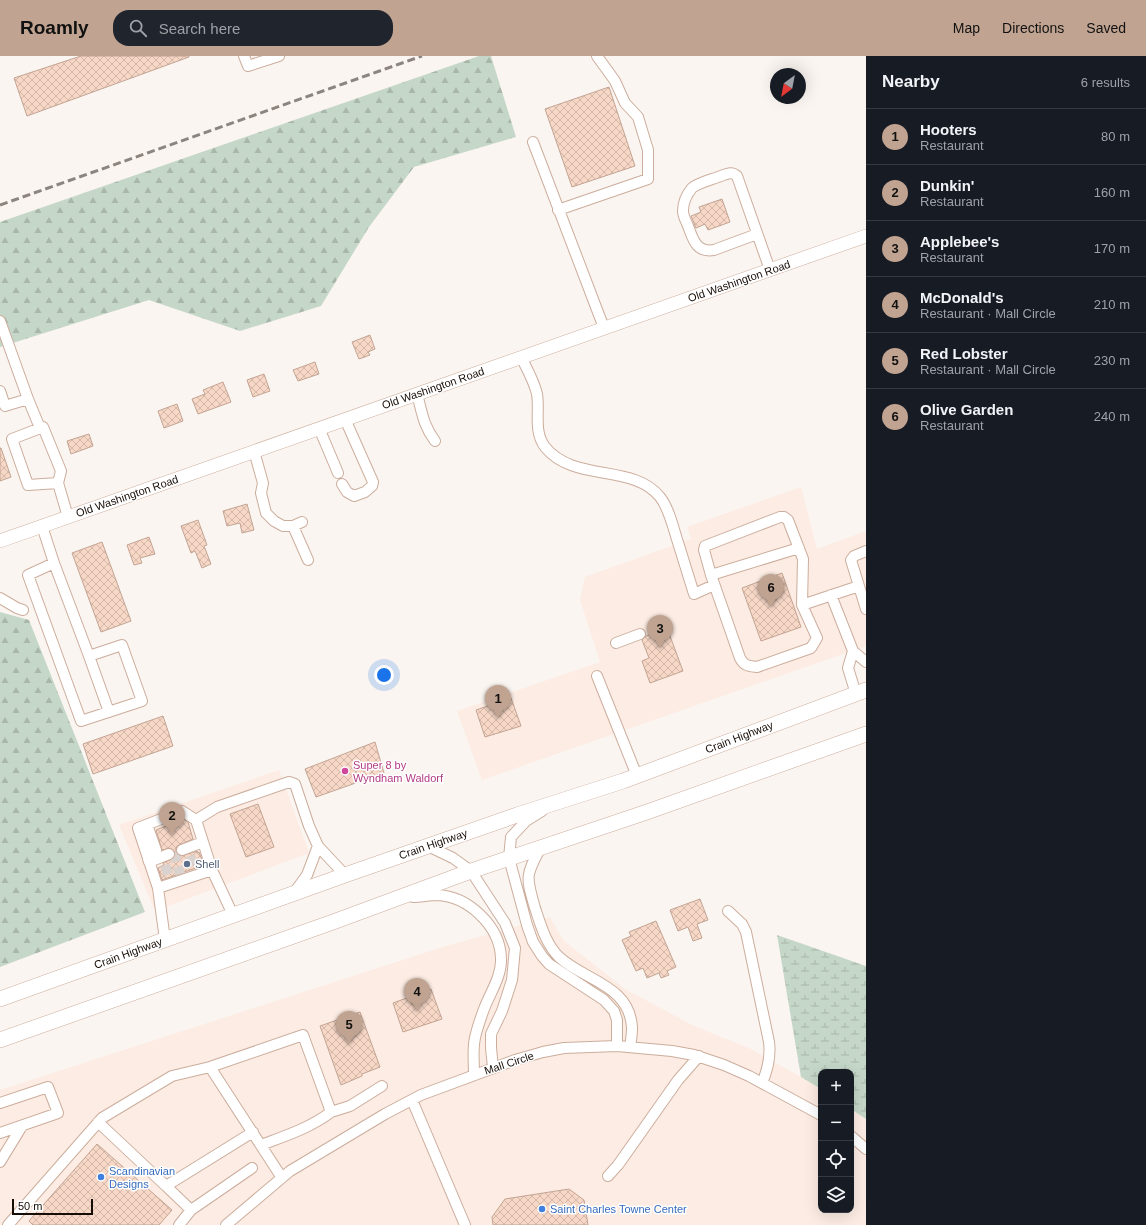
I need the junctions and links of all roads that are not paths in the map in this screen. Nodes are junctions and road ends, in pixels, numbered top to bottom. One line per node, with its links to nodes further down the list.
1 (244, 56): 3 (street)
2 (597, 56): 5 (street)
3 (273, 57)
4 (532, 142): 5 (street)
5 (558, 210): 10 (street)
6 (757, 234): 6 (street); 8 (street)
7 (866, 236): 8 (main road, Old Washington Road)
8 (770, 270): 10 (main road, Old Washington Road)
9 (0, 321): 14 (street)
10 (604, 328): 11 (main road, Old Washington Road)
11 (522, 357): 13 (main road, Old Washington Road); 31 (street)
12 (0, 391): 14 (street)
13 (417, 394): 15 (main road, Old Washington Road); 18 (street)
14 (28, 399): 16 (street)
15 (345, 419): 17 (main road, Old Washington Road); 22 (street)
16 (40, 428): 21 (street); 21 (street)
17 (319, 428): 19 (main road, Old Washington Road); 20 (street)
18 (436, 441)
19 (254, 451): 23 (main road, Old Washington Road); 28 (street)
20 (338, 473)
21 (58, 483): 23 (street)
22 (342, 484)
23 (68, 517): 24 (main road, Old Washington Road)
24 (42, 526): 25 (main road, Old Washington Road); 29 (street)
25 (0, 541)
26 (799, 548): 30 (street); 30 (street); 35 (street)
27 (866, 551): 32 (street)
28 (308, 560)
29 (54, 563): 41 (street); 45 (street)
30 (711, 575): 31 (street)
31 (714, 585): 35 (street)
32 (859, 586): 33 (street); 36 (street)
33 (831, 595): 35 (street); 40 (street)
34 (0, 598): 37 (street)
35 (802, 605)
36 (866, 609)
37 (23, 610)
38 (640, 634): 39 (street)
39 (616, 643)
40 (853, 651): 42 (street); 44 (street)
41 (89, 656): 45 (street); 45 (street)
42 (866, 662)
43 (597, 676): 47 (street)
44 (861, 692): 47 (highway, Crain Highway)
45 (109, 712)
46 (866, 734): 53 (highway)
47 (636, 776): 48 (highway, Crain Highway)
48 (555, 803): 52 (highway, Crain Highway); 56 (street)
49 (196, 820): 50 (street); 51 (street); 57 (street)
50 (203, 842): 54 (street); 58 (street)
51 (318, 846): 60 (street); 62 (street)
52 (428, 846): 59 (street); 60 (highway, Crain Highway)
53 (540, 848): 56 (highway); 70 (street)
54 (186, 851)
55 (169, 854): 57 (street)
56 (509, 858): 59 (highway); 69 (street)
57 (149, 860): 61 (street)
58 (212, 870): 61 (street); 65 (street)
59 (471, 871): 63 (highway); 73 (street)
60 (346, 875): 62 (highway, Crain Highway)
61 (158, 888): 66 (street)
62 (294, 893): 65 (highway, Crain Highway)
63 (395, 899): 68 (highway); 74 (street)
64 (728, 911): 75 (street)
65 (233, 915): 66 (highway, Crain Highway)
66 (165, 940): 67 (highway, Crain Highway)
67 (0, 999)
68 (0, 1040)
69 (617, 1046): 70 (street, Mall Circle); 73 (street, Mall Circle)
70 (630, 1047): 71 (street, Mall Circle)
71 (699, 1056): 75 (street, Mall Circle); 90 (street)
72 (210, 1067): 79 (street); 81 (street); 83 (street)
73 (493, 1068): 74 (street, Mall Circle)
74 (474, 1075): 77 (street, Mall Circle)
75 (762, 1083): 80 (street, Mall Circle)
76 (382, 1086): 79 (street)
77 (412, 1100): 91 (street, Mall Circle); 97 (street)
78 (0, 1103): 82 (street)
79 (331, 1112): 86 (street)
80 (818, 1113)
81 (98, 1122): 92 (street); 94 (street)
82 (22, 1126): 84 (street); 88 (street)
83 (253, 1132): 86 (street); 92 (street)
84 (0, 1133)
85 (854, 1139): 87 (street)
86 (261, 1145): 91 (street)
87 (866, 1149)
88 (0, 1162)
89 (252, 1168): 93 (street)
90 (608, 1176)
91 (282, 1178): 96 (street, Mall Circle)
92 (166, 1186): 93 (street)
93 (191, 1210): 95 (street)
94 (8, 1225)
95 (179, 1225)
96 (226, 1225)
97 (465, 1225)

